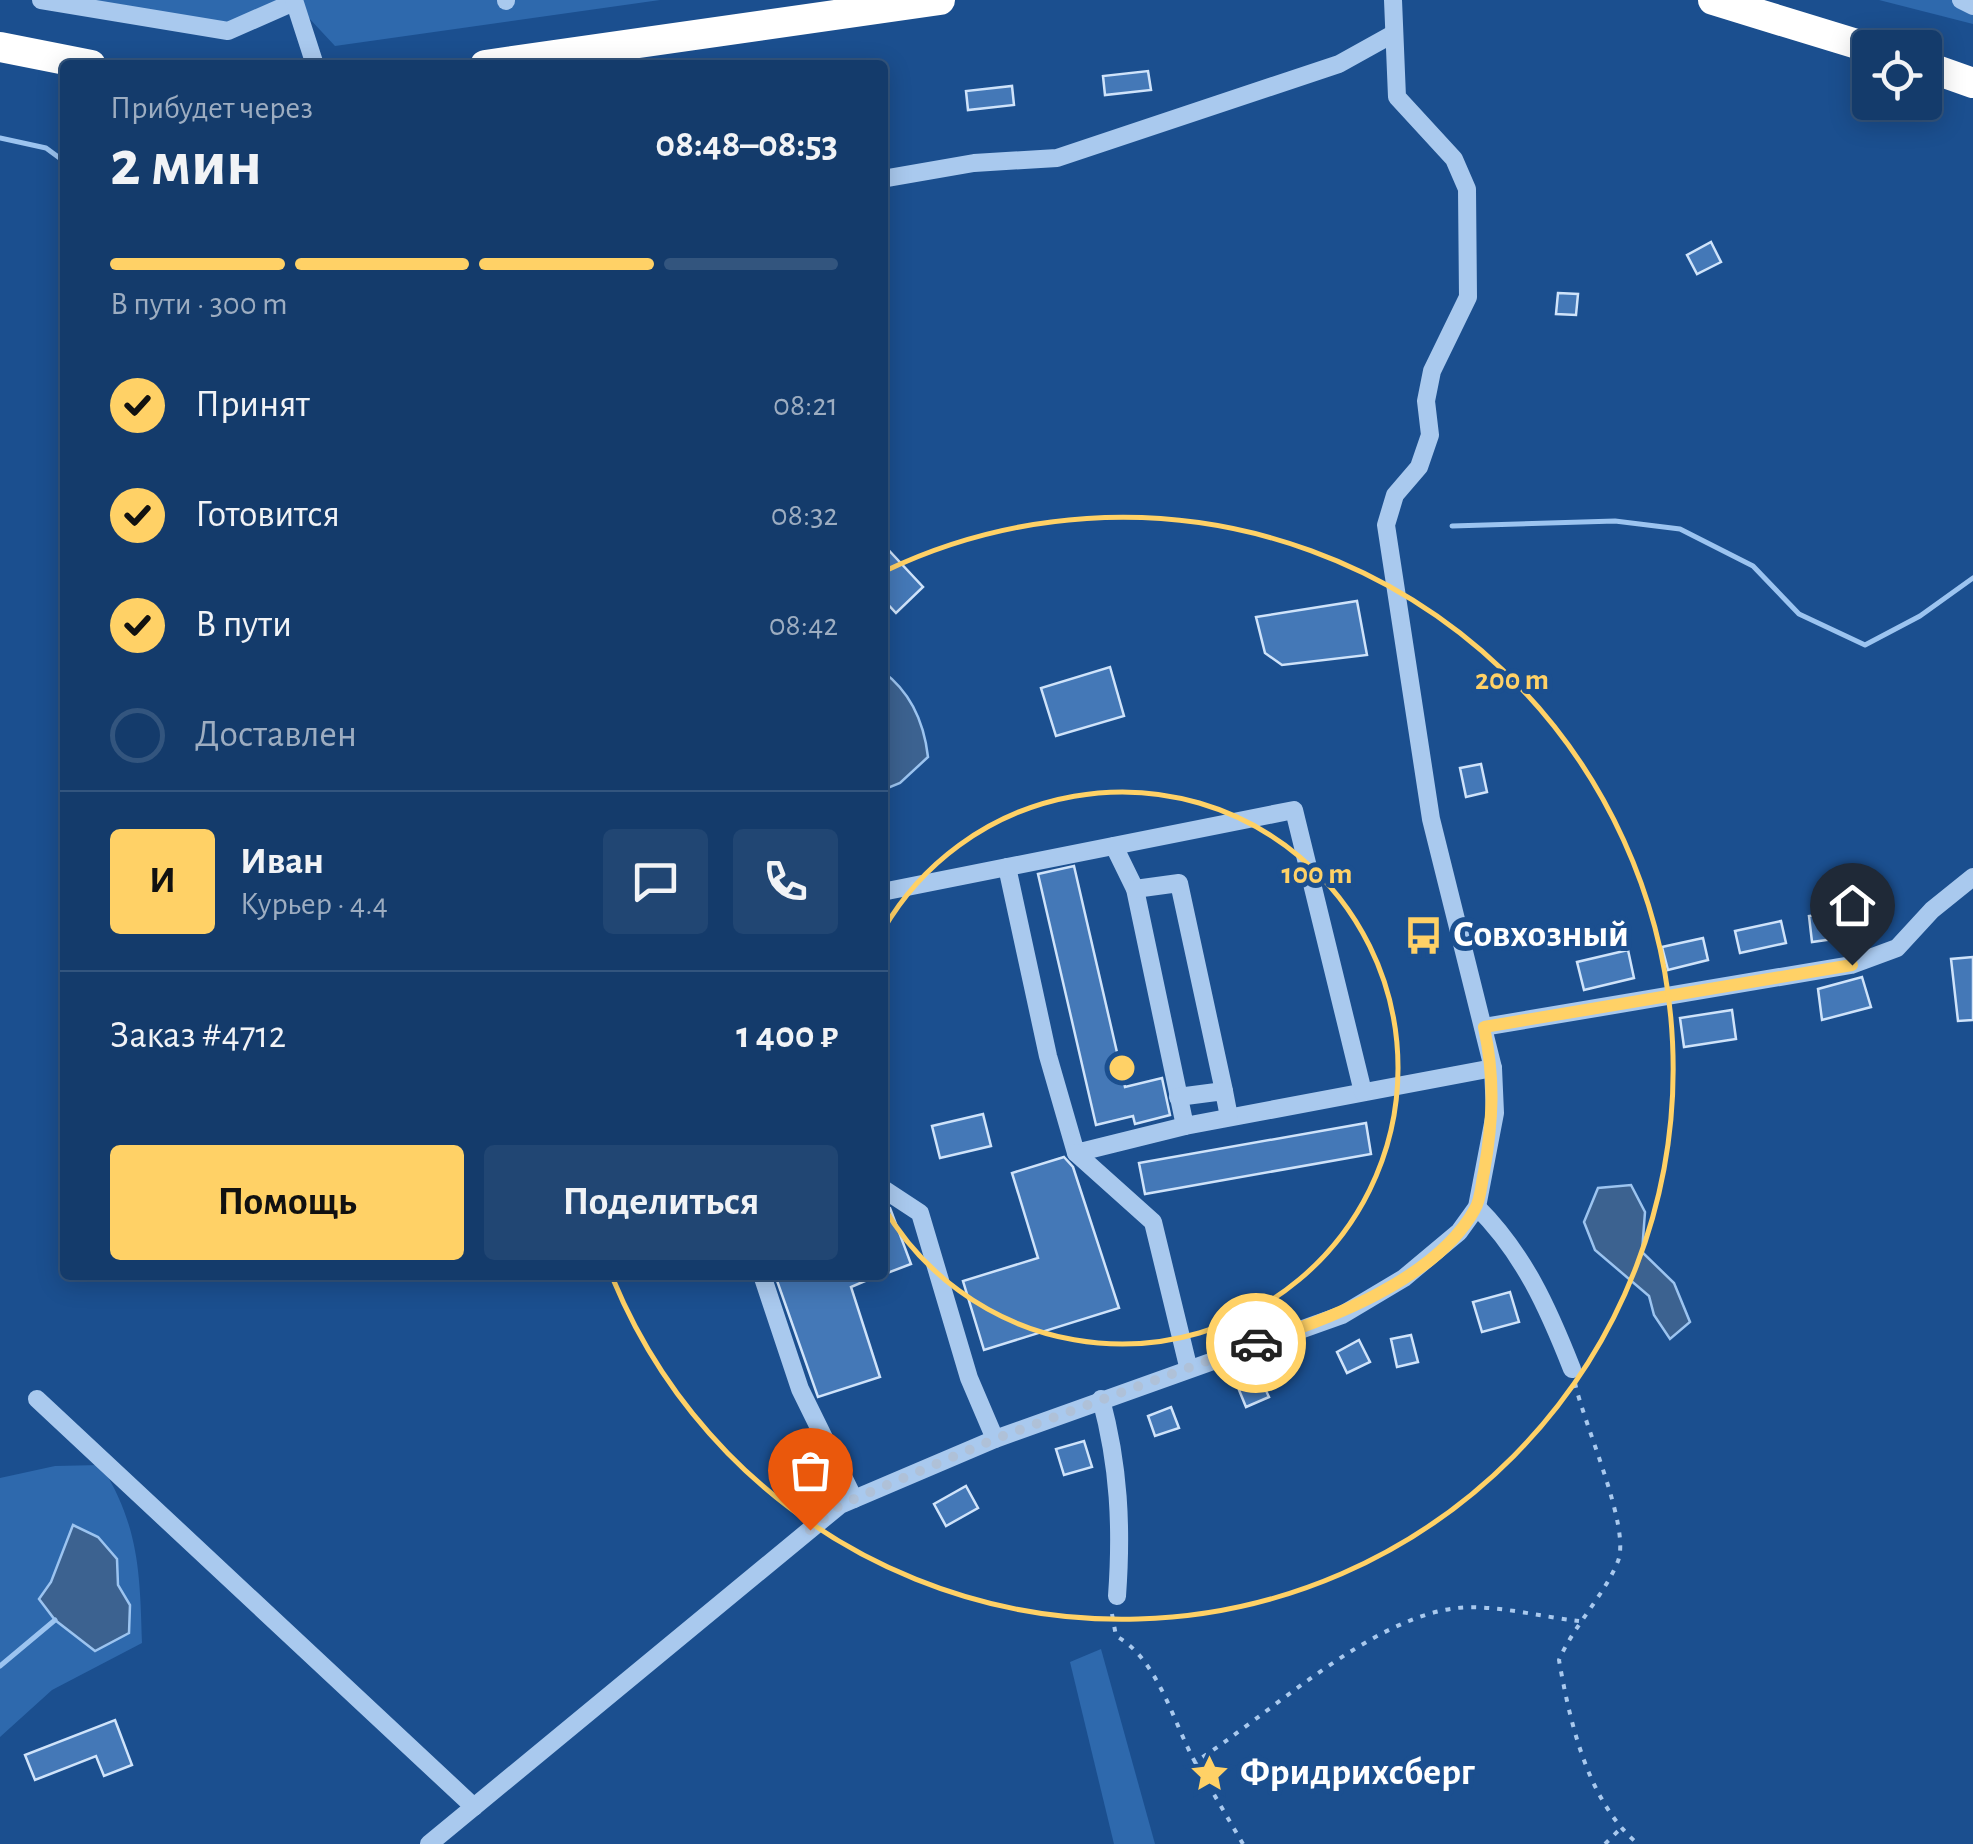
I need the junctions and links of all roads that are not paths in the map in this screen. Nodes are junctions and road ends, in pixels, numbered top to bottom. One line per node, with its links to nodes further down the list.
1 (41, 0): 9 (street)
2 (940, 0): 7 (highway)
3 (1392, 0): 10 (street)
4 (1713, 0): 11 (highway)
5 (1961, 0): 8 (street)
6 (294, 1): 9 (street); 14 (street)
7 (860, 5): 15 (highway)
8 (1973, 6)
9 (112, 7)
10 (1393, 34): 18 (street); 24 (street)
11 (1852, 42)
12 (0, 47): 13 (highway)
13 (65, 60)
14 (313, 60)
15 (516, 60)
16 (1942, 72): 17 (highway)
17 (1973, 82)
18 (888, 178)
19 (1114, 846): 20 (street); 22 (street); 27 (street)
20 (1007, 867): 23 (street); 31 (street)
21 (1973, 878): 24 (street)
22 (1135, 889): 26 (street); 28 (street)
23 (888, 891)
24 (1484, 1027): 25 (street)
25 (1493, 1068): 27 (street); 33 (street)
26 (1224, 1090): 28 (street); 29 (street)
27 (1364, 1092): 29 (street)
28 (1178, 1096): 30 (street)
29 (1229, 1117): 30 (street)
30 (1185, 1126): 31 (street)
31 (1076, 1153): 35 (street)
32 (888, 1192): 39 (street)
33 (1477, 1207): 35 (street); 36 (street)
34 (764, 1280): 40 (street)
35 (1188, 1366): 38 (street)
36 (1572, 1369)
37 (37, 1399): 42 (street)
38 (1101, 1399): 39 (street); 41 (street)
39 (995, 1439): 40 (street)
40 (847, 1502): 42 (street)
41 (1117, 1596)
42 (474, 1807): 43 (street)
43 (429, 1844)

